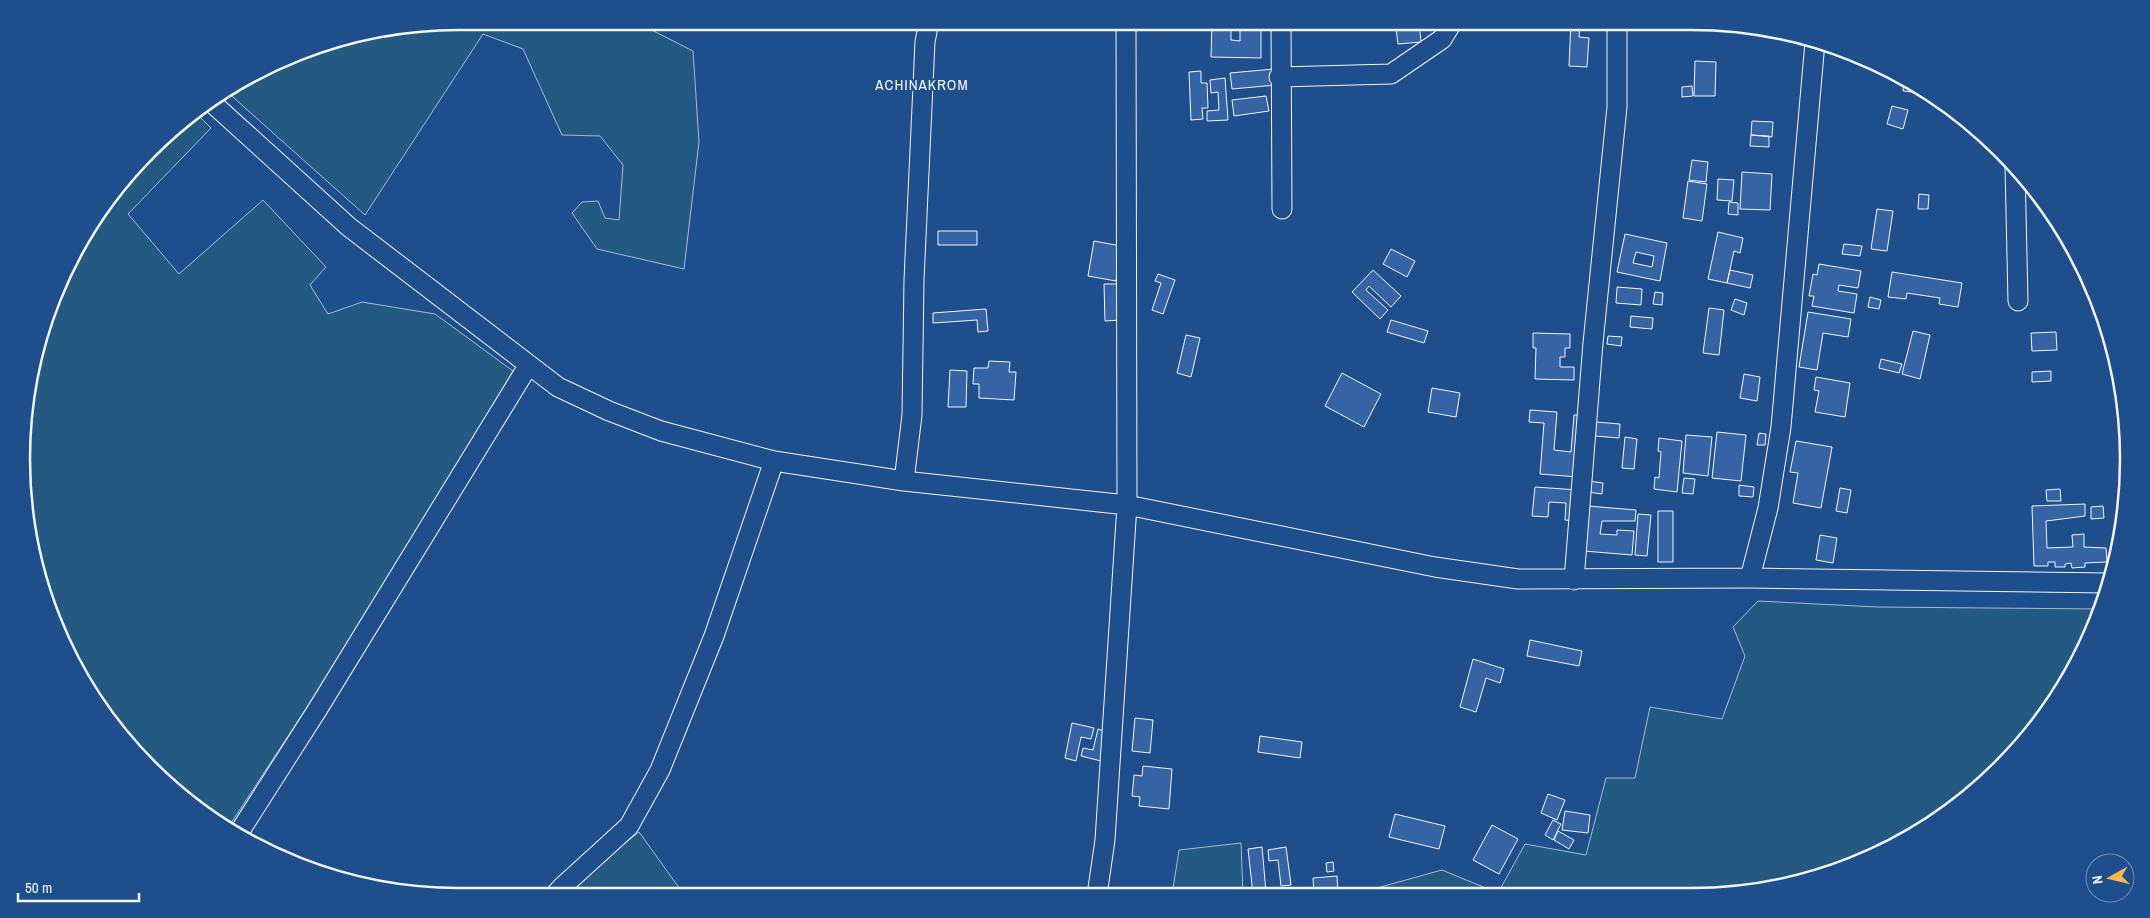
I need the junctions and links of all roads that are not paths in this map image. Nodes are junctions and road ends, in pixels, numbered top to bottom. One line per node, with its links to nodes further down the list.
1 (927, 30): 14 (street)
2 (1126, 30): 15 (street)
3 (1281, 30): 7 (street)
4 (1448, 30): 7 (street)
5 (1616, 30): 17 (street)
6 (1814, 49): 16 (street)
7 (1279, 77): 10 (street)
8 (216, 106): 12 (street)
9 (2015, 178): 11 (street)
10 (1282, 209)
11 (2018, 301)
12 (528, 366): 13 (street); 19 (street)
13 (774, 461): 14 (street); 20 (street)
14 (904, 481): 15 (street)
15 (1127, 506): 17 (street); 21 (street)
16 (1750, 578): 17 (street); 18 (street)
17 (1574, 580)
18 (2101, 583)
19 (242, 829)
20 (567, 888)
21 (1098, 888)

